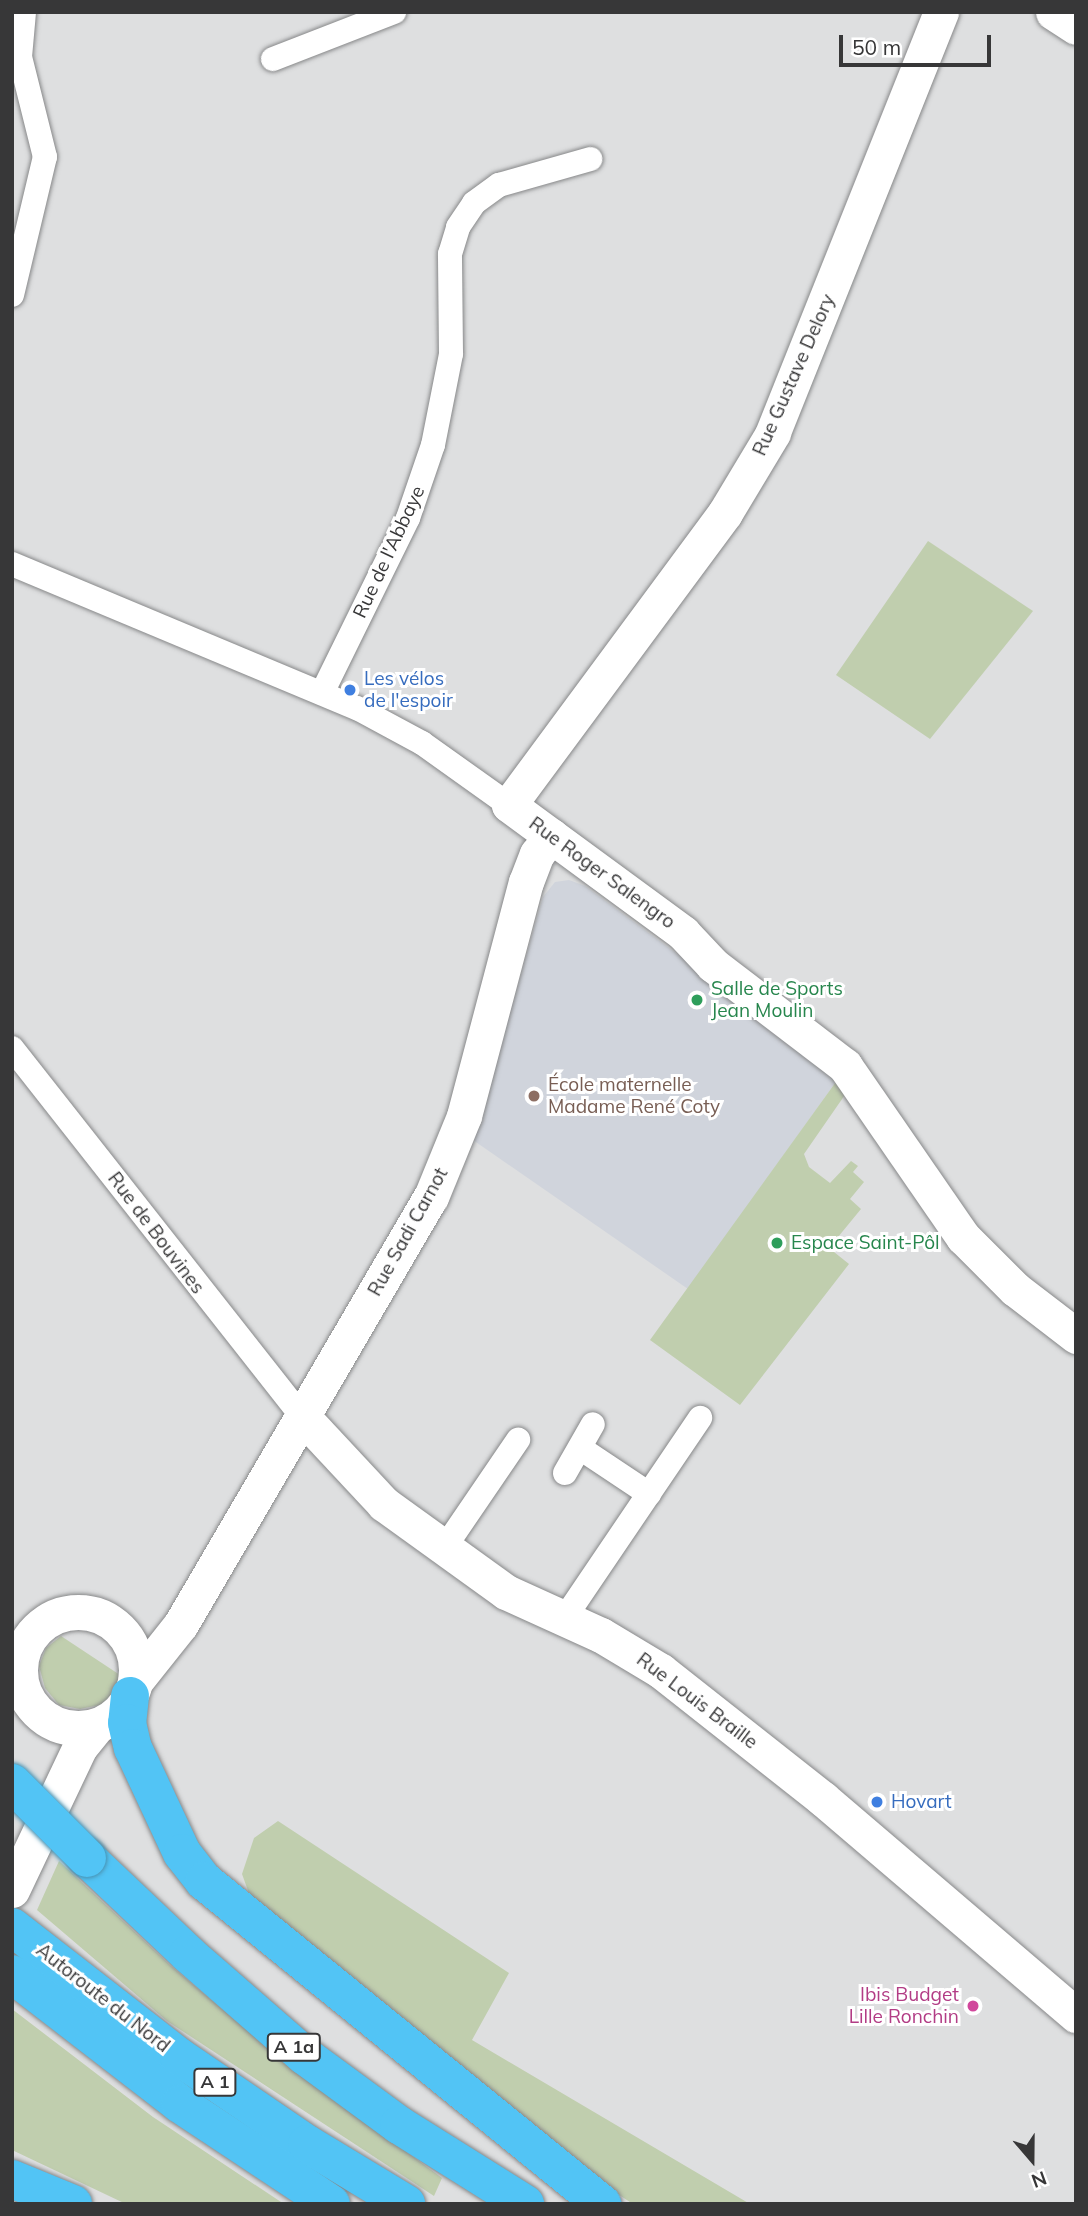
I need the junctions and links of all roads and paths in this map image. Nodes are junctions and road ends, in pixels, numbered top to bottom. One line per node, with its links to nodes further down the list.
1 (24, 12): 8 (street)
2 (394, 12): 6 (street)
3 (941, 12): 11 (street, Rue Gustave Delory)
4 (1054, 12): 5 (street)
5 (1076, 27)
6 (273, 59)
7 (590, 159): 10 (street, Rue de l'Abbaye)
8 (12, 295)
9 (12, 564): 10 (street, Rue Roger Salengro)
10 (322, 693): 11 (street, Rue Roger Salengro)
11 (509, 805): 12 (street, Rue Roger Salengro)
12 (551, 836): 14 (street, Rue Roger Salengro); 15 (street, Rue Sadi Carnot)
13 (12, 1048): 15 (street, Rue de Bouvines)
14 (1076, 1336)
15 (302, 1416): 22 (street, Rue Louis Braille); 23 (street, Rue Sadi Carnot)
16 (700, 1418): 21 (street)
17 (593, 1424): 19 (street)
18 (518, 1440): 22 (street)
19 (580, 1448): 20 (street); 21 (street)
20 (565, 1473)
21 (649, 1494): 26 (street)
22 (445, 1547): 26 (street, Rue Louis Braille)
23 (193, 1598): 27 (street, Rue Sadi Carnot); 29 (street, Rue Sadi Carnot)
24 (12, 1612): 25 (street)
25 (54, 1617): 27 (street); 28 (street)
26 (564, 1619): 36 (street, Rue Louis Braille)
27 (117, 1626): 29 (street)
28 (16, 1656): 30 (street)
29 (133, 1689): 31 (street); 42 (highway)
30 (39, 1714): 31 (street); 33 (street)
31 (98, 1725): 33 (street)
32 (12, 1783): 41 (highway, A 1a, bridge)
33 (51, 1811): 34 (street)
34 (12, 1890)
35 (18, 1956): 39 (highway, Autoroute du Nord / A 1); 40 (highway, Autoroute du Nord / A 1)
36 (1076, 2015)
37 (12, 2179): 38 (highway)
38 (73, 2204)
39 (331, 2204)
40 (406, 2204)
41 (525, 2204)
42 (602, 2204)

